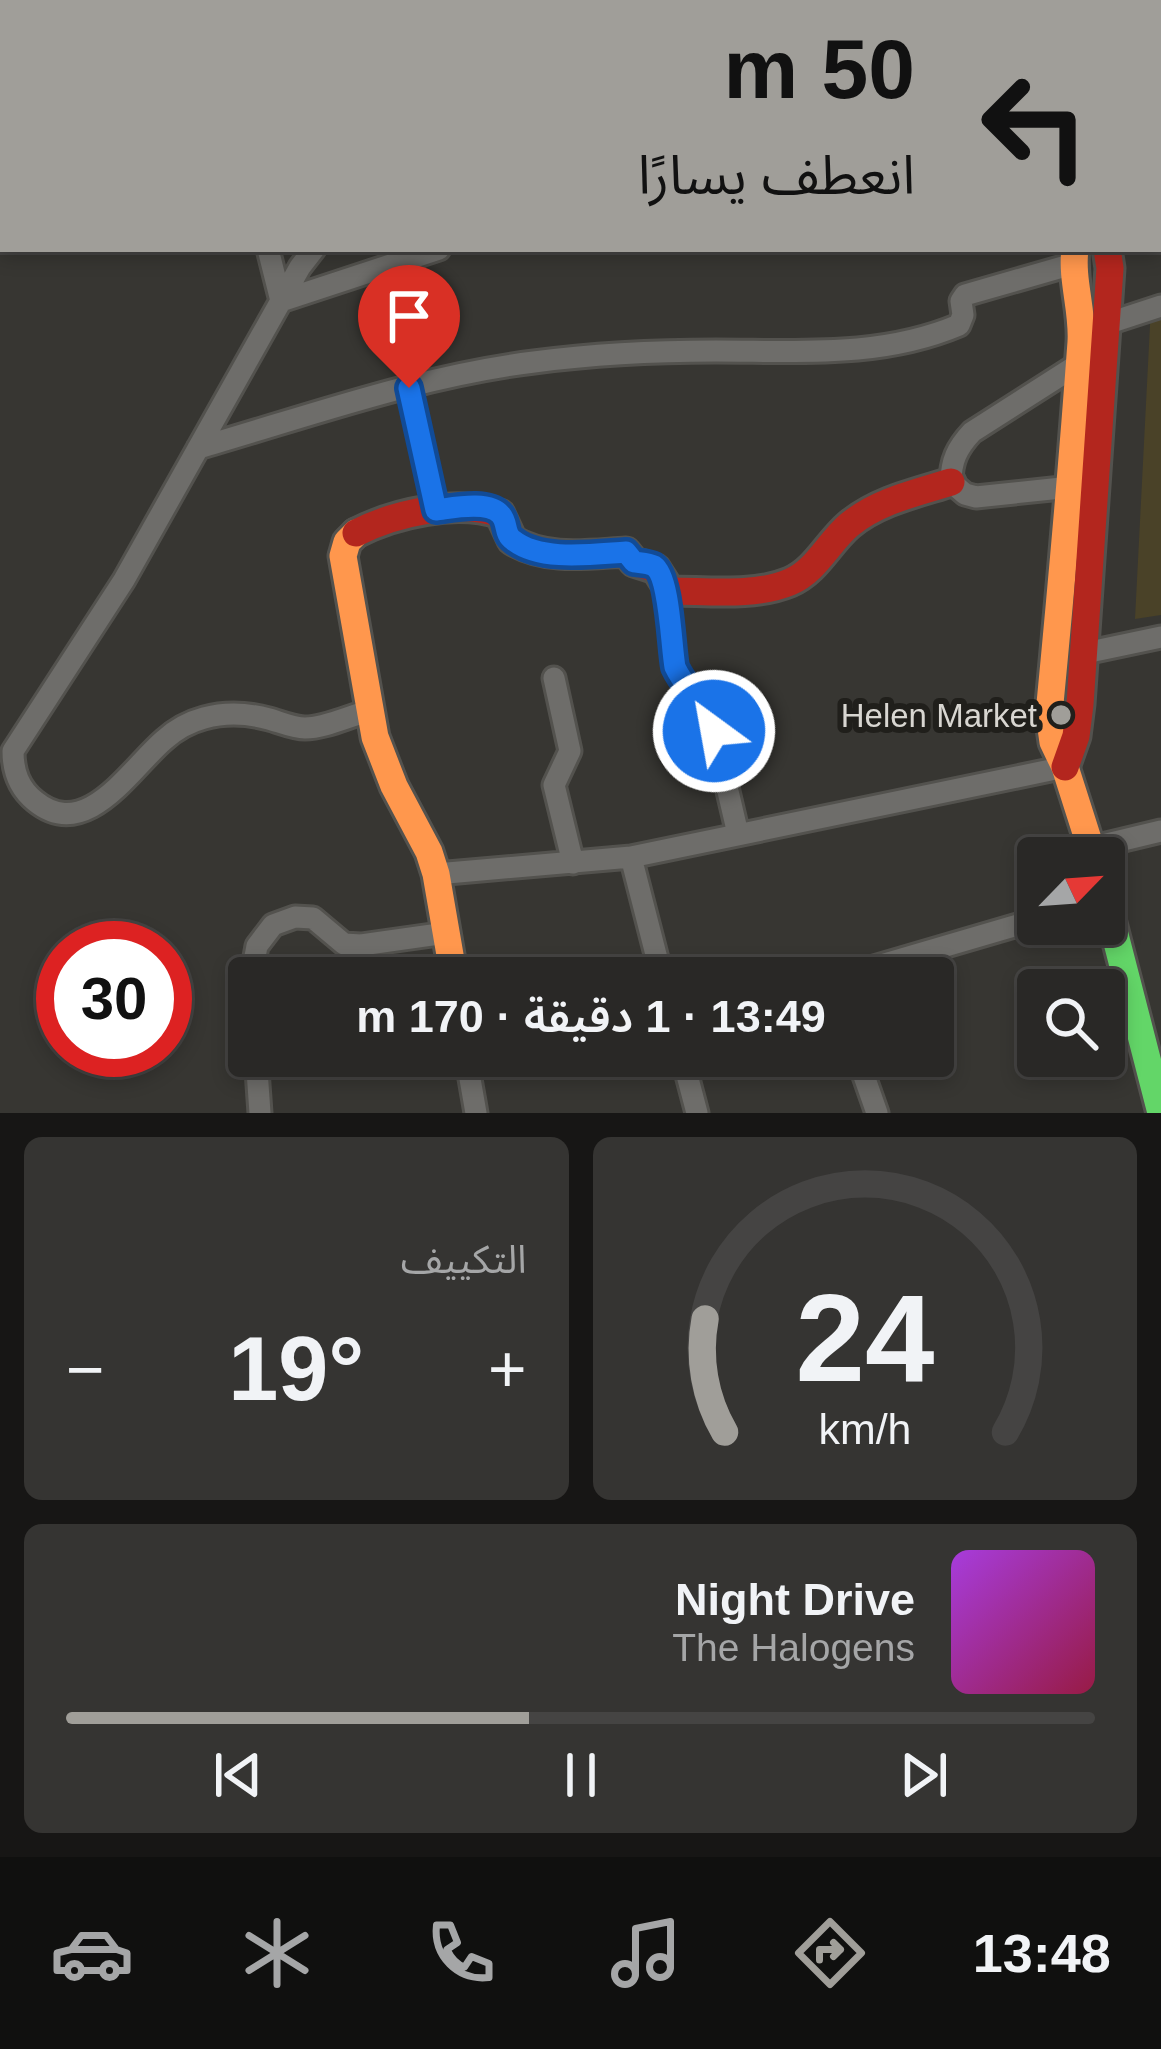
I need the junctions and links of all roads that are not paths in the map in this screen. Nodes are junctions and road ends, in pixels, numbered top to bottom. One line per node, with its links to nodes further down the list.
1 (269, 252): 6 (street)
2 (312, 252): 6 (street)
3 (430, 252): 6 (street)
4 (1107, 252): 8 (main road)
5 (1074, 257): 9 (main road); 10 (street)
6 (281, 301): 11 (street)
7 (1161, 306): 8 (street)
8 (1106, 324): 17 (main road)
9 (1080, 363): 12 (street); 13 (main road)
10 (409, 388): 11 (street); 14 (street)
11 (199, 448): 19 (street)
12 (951, 482): 13 (street); 15 (main road)
13 (1072, 488): 20 (main road)
14 (436, 510): 15 (main road); 19 (main road)
15 (664, 586): 22 (street)
16 (1161, 637): 17 (street)
17 (1084, 652): 20 (main road)
18 (554, 678): 26 (street)
19 (369, 711): 27 (main road)
20 (1065, 766): 22 (street); 23 (main road)
21 (1161, 831): 24 (street)
22 (738, 834): 25 (street)
23 (1087, 837)
24 (1125, 842)
25 (631, 857): 26 (street); 33 (street)
26 (573, 863): 27 (street)
27 (436, 874): 29 (main road)
28 (1017, 925): 34 (street)
29 (446, 933): 31 (street); 32 (main road)
30 (1118, 945): 39 (main road)
31 (255, 957)
32 (450, 957)
33 (657, 957)
34 (908, 957)
35 (257, 1077): 40 (street)
36 (470, 1077): 41 (street)
37 (688, 1077): 42 (street)
38 (864, 1077): 43 (street)
39 (1161, 1112): 44 (street)
40 (260, 1113)
41 (476, 1113)
42 (697, 1113)
43 (877, 1113)
44 (1148, 1113)

